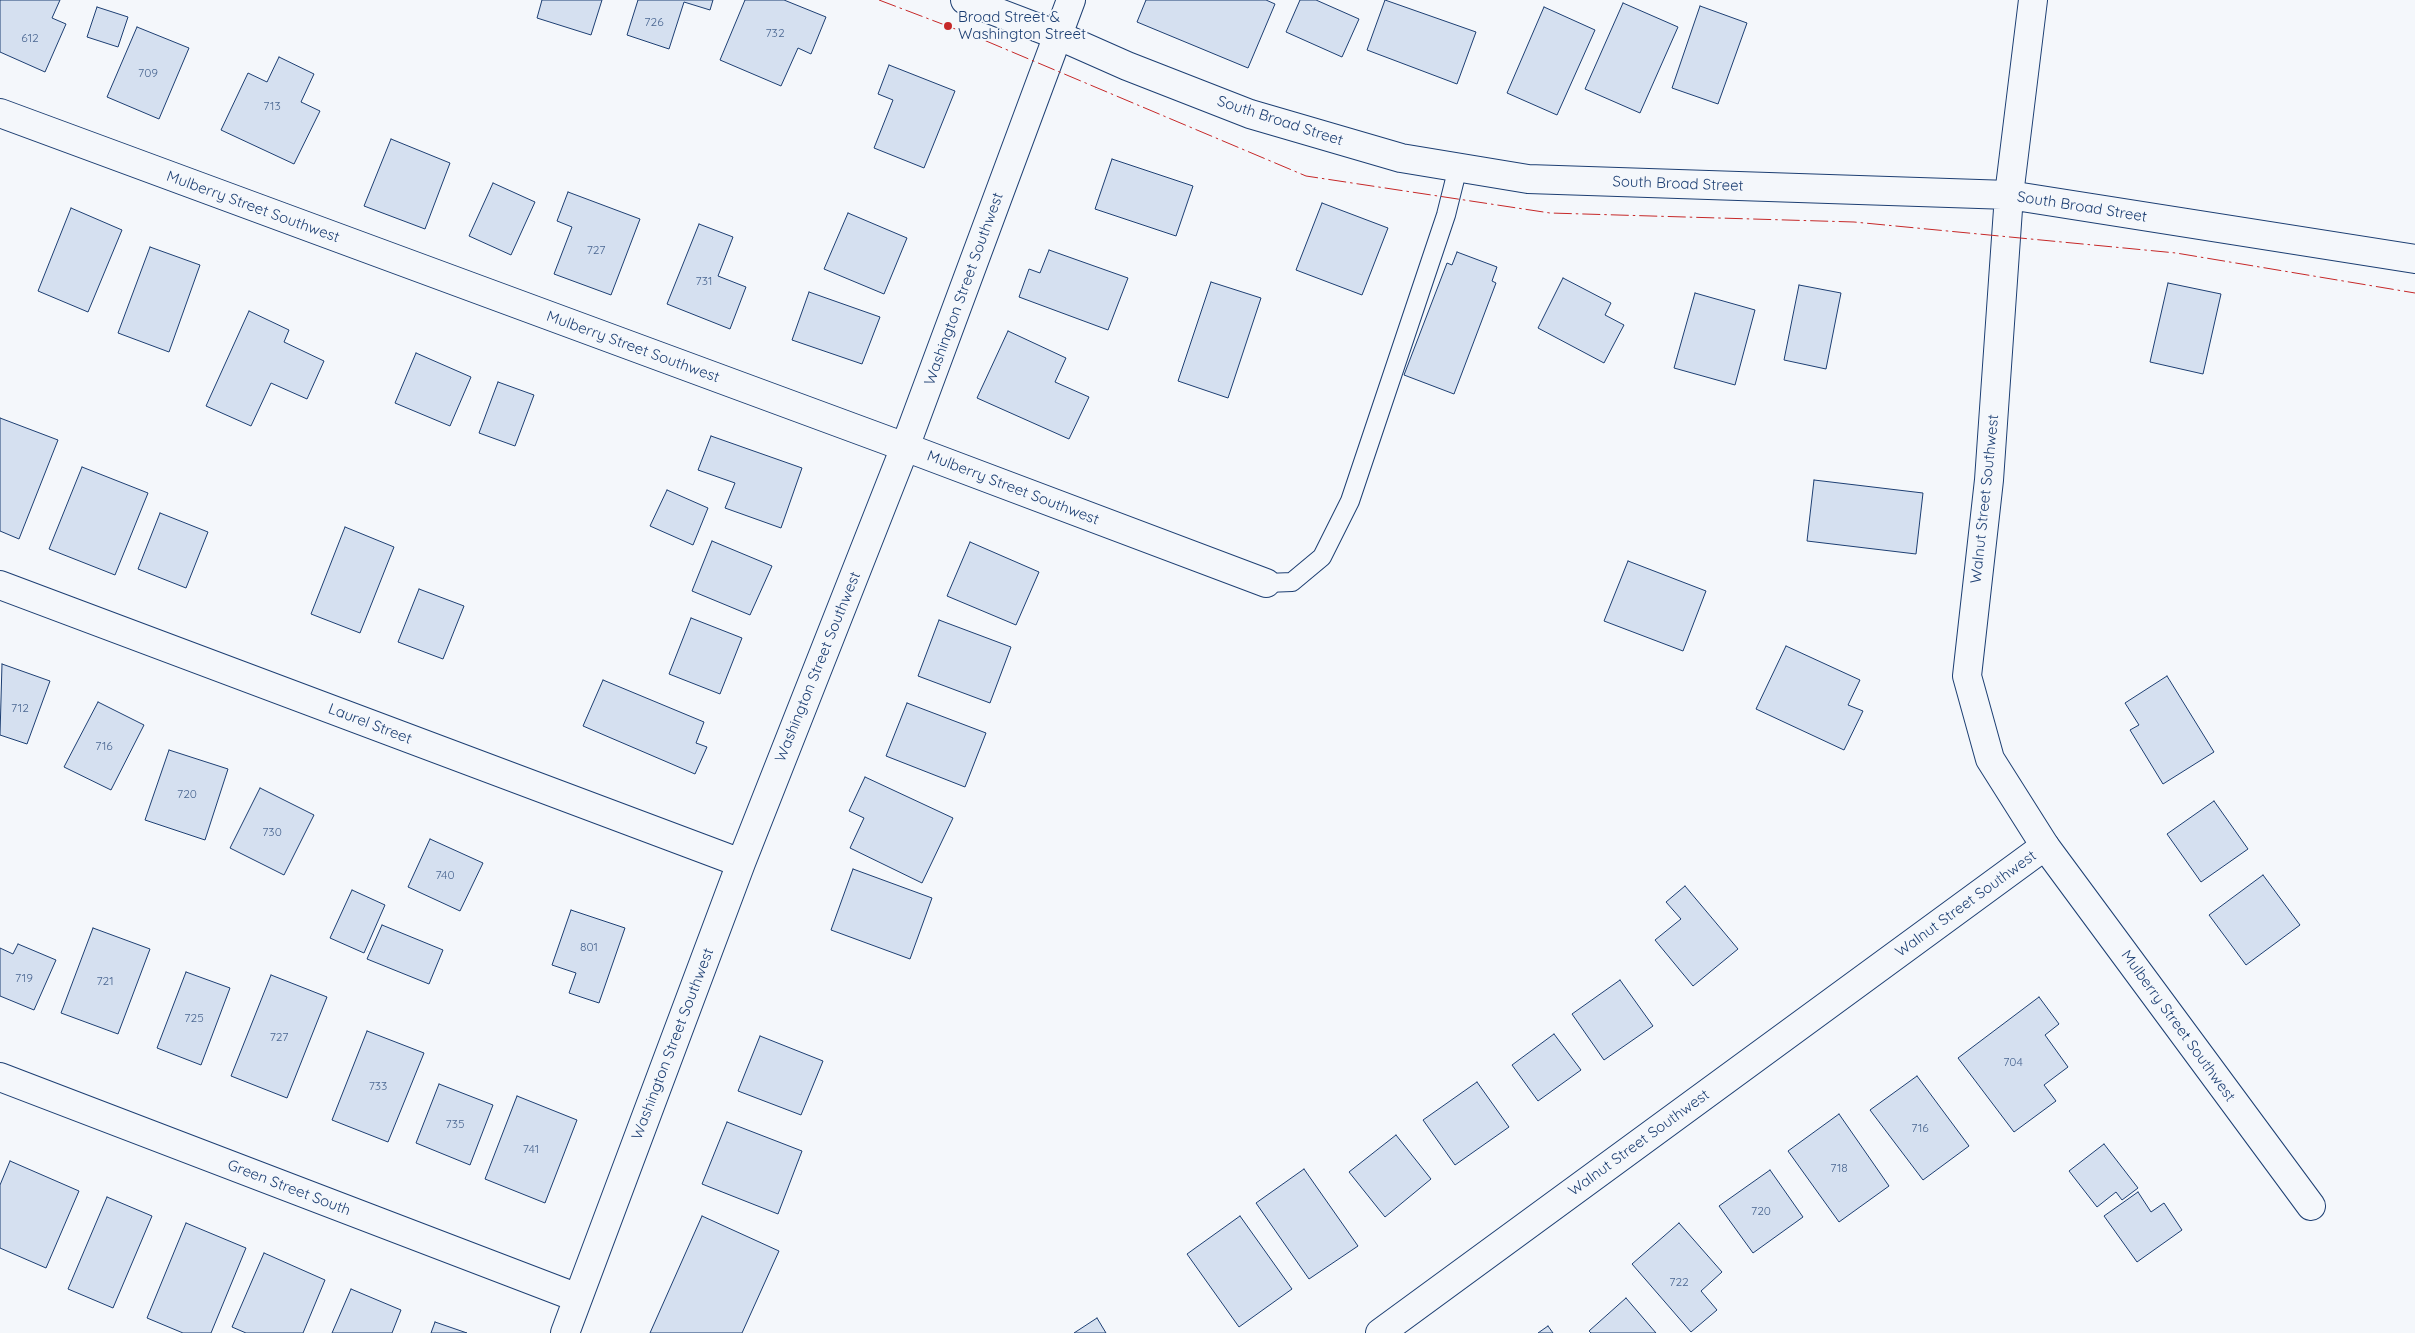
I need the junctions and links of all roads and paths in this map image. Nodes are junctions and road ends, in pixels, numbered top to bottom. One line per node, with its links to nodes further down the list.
1 (965, 0): 4 (street, South Broad Street)
2 (1072, 0): 4 (street, Washington Street Southwest)
3 (2033, 0): 7 (street, Walnut Street Southwest)
4 (1057, 35): 6 (street, South Broad Street); 9 (street, Washington Street Southwest)
5 (0, 113): 9 (street, Mulberry Street Southwest)
6 (1458, 167): 7 (street, South Broad Street); 10 (lane)
7 (2009, 195): 8 (street, South Broad Street); 12 (street, Walnut Street Southwest)
8 (2415, 259)
9 (905, 447): 10 (street, Mulberry Street Southwest); 13 (street, Washington Street Southwest)
10 (1266, 583)
11 (0, 585): 13 (street, Laurel Street)
12 (2045, 846): 15 (street, Mulberry Street Southwest); 18 (street, Walnut Street Southwest)
13 (741, 863): 16 (street, Washington Street Southwest)
14 (0, 1077): 16 (street, Green Street South)
15 (2311, 1206)
16 (578, 1298): 17 (street, Washington Street Southwest)
17 (565, 1333)
18 (1380, 1333)

